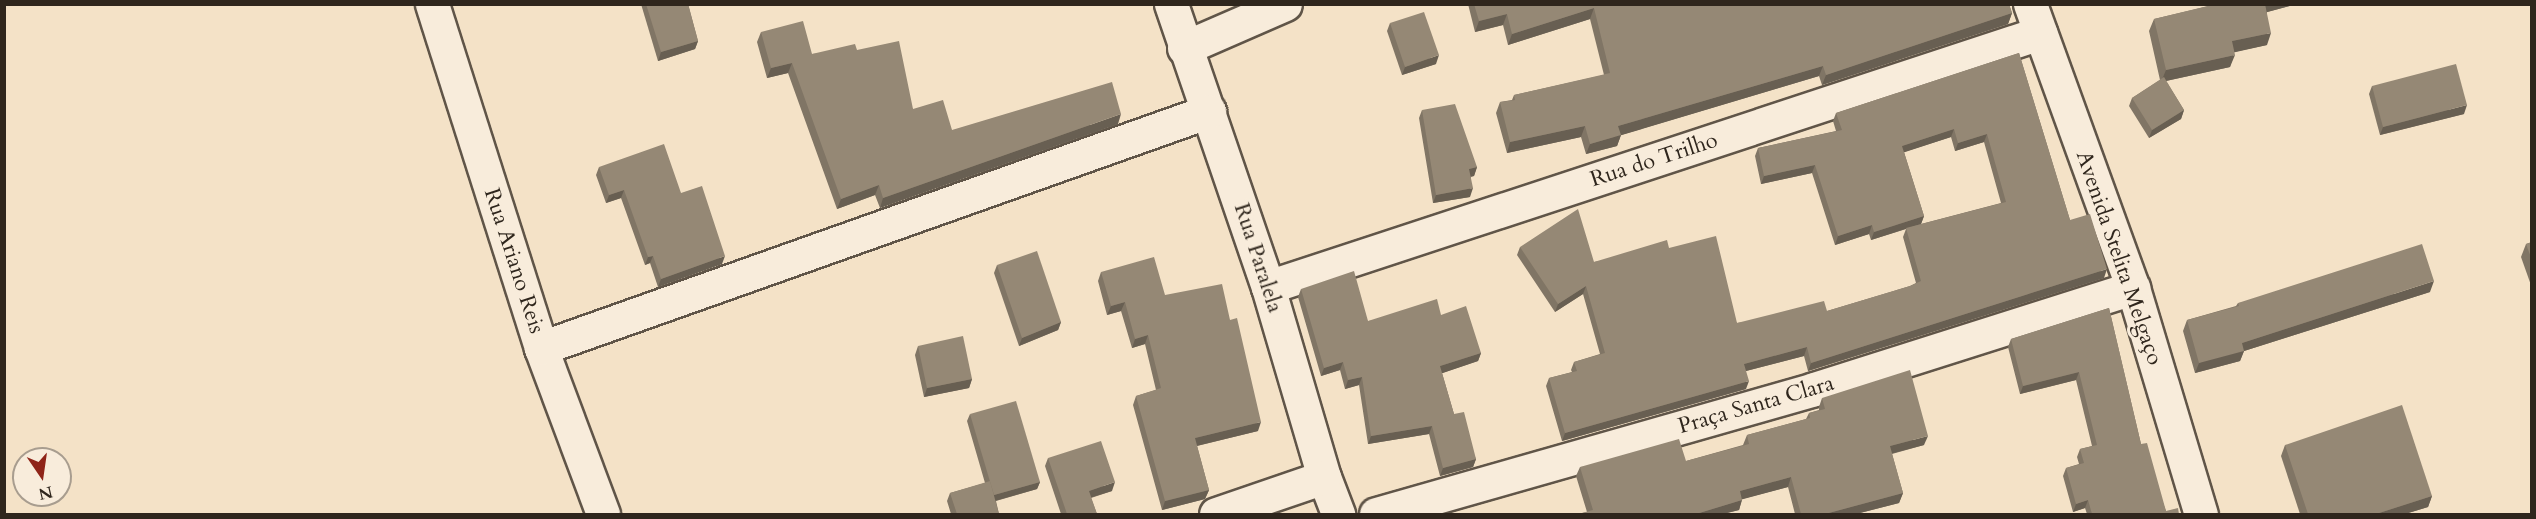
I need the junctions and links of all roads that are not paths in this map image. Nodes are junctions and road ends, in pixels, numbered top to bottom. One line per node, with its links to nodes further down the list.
1 (432, 4): 9 (street, Rua Ariano Reis)
2 (1171, 4): 5 (street, Rua Paralela)
3 (1285, 4): 5 (street)
4 (2035, 19): 7 (street, Rua do Trilho); 8 (street, Avenida Stelita Melgaço)
5 (1184, 48): 6 (street, Rua Paralela)
6 (1209, 111): 7 (street, Rua Paralela); 9 (street)
7 (1268, 287): 10 (street, Rua Paralela)
8 (2133, 288): 14 (street, Praça Santa Clara); 15 (street, Avenida Stelita Melgaço)
9 (541, 348): 11 (street, Rua Ariano Reis)
10 (1324, 477): 12 (street); 13 (street, Rua Paralela)
11 (603, 514)
12 (1216, 514)
13 (1338, 514)
14 (1376, 514)
15 (2201, 514)

